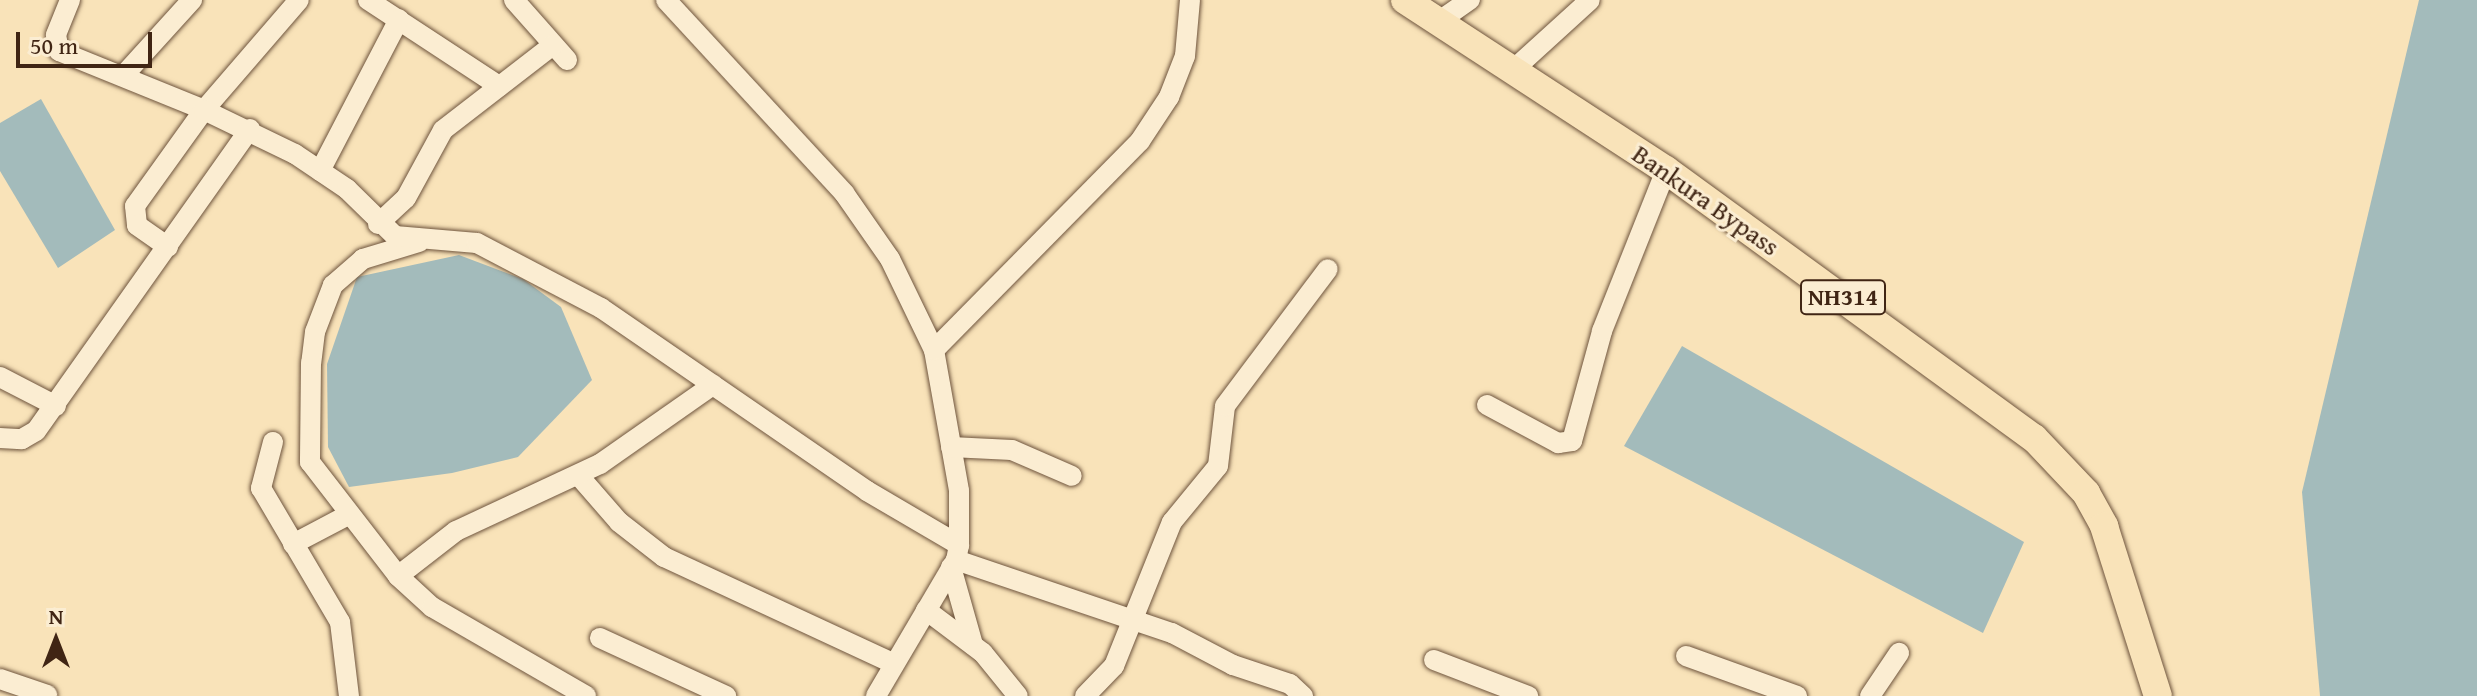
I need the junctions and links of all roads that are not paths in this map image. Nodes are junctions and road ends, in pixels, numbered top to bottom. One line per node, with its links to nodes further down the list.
1 (70, 0): 14 (street)
2 (192, 0): 14 (street)
3 (299, 0): 16 (street)
4 (368, 0): 11 (street)
5 (514, 0): 15 (street)
6 (666, 0): 24 (street)
7 (1190, 0): 24 (street)
8 (1405, 0): 12 (highway, Bankura Bypass / NH314)
9 (1470, 0): 12 (street)
10 (1590, 0): 13 (street)
11 (399, 19): 15 (street); 19 (street)
12 (1438, 22): 13 (highway, Bankura Bypass / NH314)
13 (1512, 71): 18 (highway, Bankura Bypass / NH314)
14 (123, 76): 16 (street)
15 (499, 86): 20 (street)
16 (204, 110): 17 (street); 22 (street)
17 (250, 129): 19 (street); 22 (street)
18 (1666, 170): 27 (street); 58 (highway, Bankura Bypass / NH314)
19 (320, 171): 20 (street)
20 (378, 224): 21 (street)
21 (421, 242): 26 (street); 34 (street)
22 (168, 247): 28 (street)
23 (1328, 269): 39 (street)
24 (934, 350): 31 (street)
25 (0, 377): 28 (street)
26 (713, 385): 32 (street); 36 (street)
27 (1487, 405)
28 (56, 406): 29 (street)
29 (0, 438)
30 (273, 442): 35 (street)
31 (951, 447): 33 (street); 36 (street)
32 (579, 476): 37 (street); 45 (street)
33 (1072, 476)
34 (348, 515): 35 (street); 37 (street)
35 (293, 544): 48 (street)
36 (955, 557): 38 (street); 39 (street); 41 (street)
37 (398, 576): 49 (street)
38 (926, 610): 41 (street); 45 (street)
39 (1132, 618): 53 (street); 54 (street)
40 (600, 638): 50 (street)
41 (973, 645): 52 (street)
42 (1899, 653): 57 (street)
43 (1686, 656): 56 (street)
44 (1434, 660): 55 (street)
45 (892, 663): 51 (street)
46 (0, 679): 47 (street)
47 (47, 695)
48 (349, 696)
49 (586, 696)
50 (726, 696)
51 (876, 696)
52 (1018, 696)
53 (1085, 696)
54 (1303, 696)
55 (1528, 696)
56 (1797, 696)
57 (1870, 696)
58 (2158, 696)

